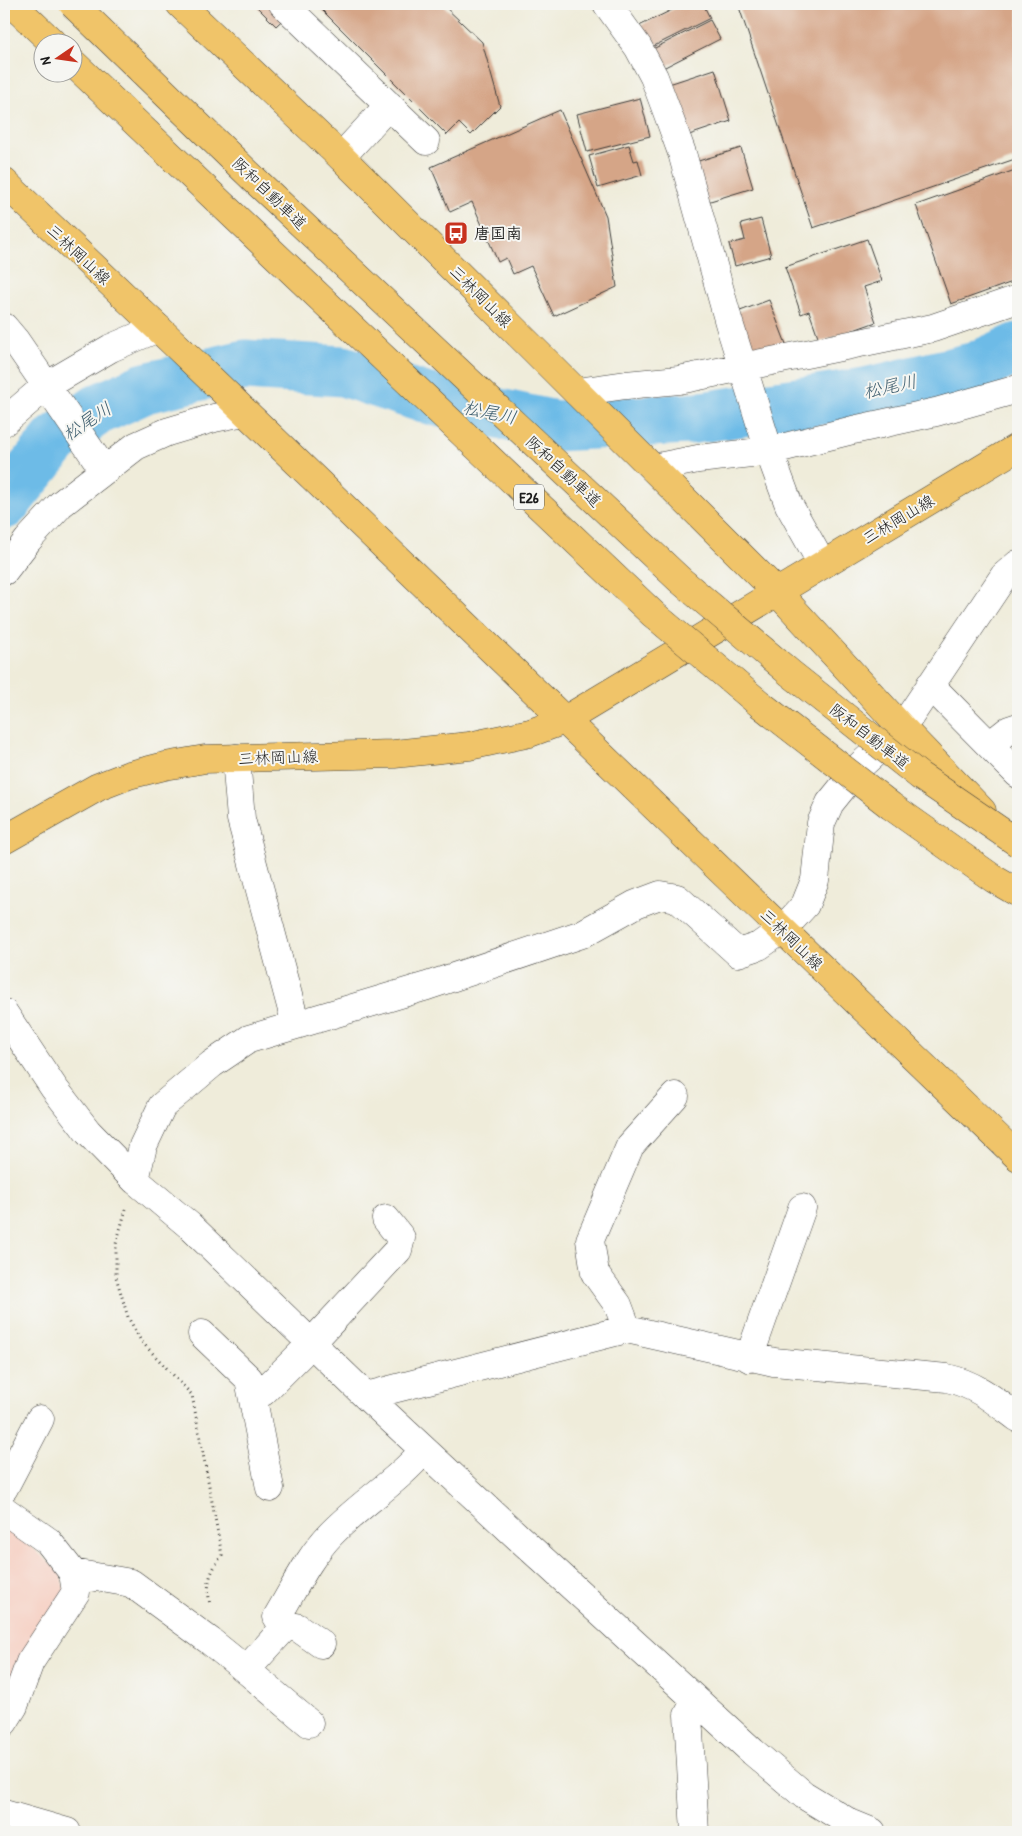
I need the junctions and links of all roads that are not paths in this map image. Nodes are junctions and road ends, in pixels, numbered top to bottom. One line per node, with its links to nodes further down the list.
1 (12, 4): 6 (main road)
2 (73, 4): 37 (main road, 阪和自動車道 / E26, bridge)
3 (180, 4): 10 (main road, 三林岡山線)
4 (283, 4): 8 (street)
5 (607, 4): 15 (street)
6 (41, 32)
7 (82, 72): 39 (main road, E26, bridge)
8 (389, 105): 9 (street); 10 (street)
9 (426, 141)
10 (341, 157): 18 (main road, 三林岡山線)
11 (4, 182): 14 (main road, 三林岡山線)
12 (1018, 300): 15 (street)
13 (4, 327): 16 (street)
14 (158, 328): 16 (street); 19 (main road, 三林岡山線)
15 (745, 374): 18 (street); 21 (street)
16 (46, 386): 20 (street); 24 (street)
17 (1018, 389): 21 (street)
18 (582, 397): 23 (main road, 三林岡山線)
19 (244, 412): 24 (street); 30 (main road, 三林岡山線)
20 (4, 422)
21 (767, 444): 23 (street); 25 (street)
22 (1018, 446): 25 (main road, 三林岡山線)
23 (647, 462): 28 (main road, 三林岡山線)
24 (104, 470): 27 (street)
25 (822, 564): 28 (main road, 三林岡山線)
26 (1018, 564): 29 (street)
27 (4, 571)
28 (778, 592): 30 (main road, 三林岡山線); 32 (main road, 三林岡山線)
29 (930, 685): 32 (street); 33 (street)
30 (565, 720): 34 (main road, 三林岡山線); 40 (main road, 三林岡山線)
31 (1018, 727): 33 (street)
32 (902, 728): 38 (main road, 三林岡山線); 40 (street)
33 (990, 745): 35 (street)
34 (236, 758): 36 (main road, 三林岡山線); 42 (street)
35 (1018, 774)
36 (4, 840)
37 (1018, 843)
38 (1018, 848)
39 (1018, 893)
40 (783, 929): 42 (street); 44 (main road, 三林岡山線)
41 (4, 1014): 45 (street)
42 (296, 1025): 45 (street)
43 (676, 1096): 48 (street)
44 (1018, 1157)
45 (135, 1180): 50 (street)
46 (802, 1208): 51 (street)
47 (386, 1220): 50 (street)
48 (627, 1329): 51 (street); 53 (street)
49 (202, 1334): 52 (street)
50 (311, 1342): 52 (street); 53 (street)
51 (749, 1358): 54 (street)
52 (252, 1393): 58 (street)
53 (366, 1396): 56 (street)
54 (1018, 1418)
55 (40, 1419): 57 (street)
56 (424, 1450): 61 (street); 64 (street)
57 (4, 1488)
58 (270, 1488)
59 (4, 1510): 60 (street)
60 (73, 1573): 63 (street); 65 (street)
61 (285, 1627): 62 (street); 63 (street)
62 (321, 1644)
63 (246, 1670): 66 (street)
64 (696, 1700): 69 (street); 70 (street)
65 (4, 1722)
66 (309, 1724)
67 (4, 1814): 68 (street)
68 (67, 1832)
69 (695, 1832)
70 (872, 1832)

